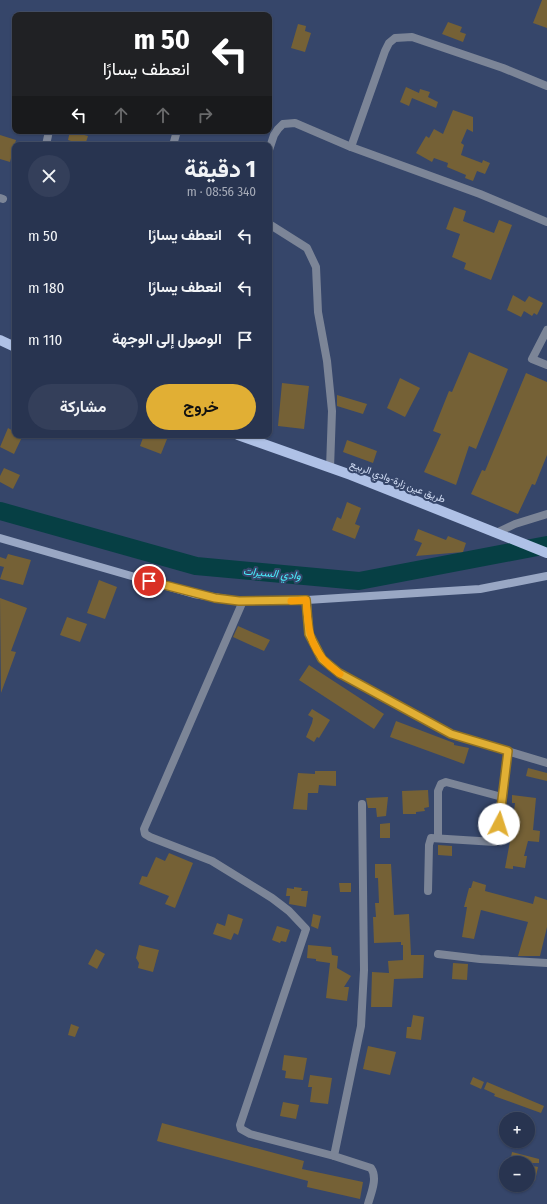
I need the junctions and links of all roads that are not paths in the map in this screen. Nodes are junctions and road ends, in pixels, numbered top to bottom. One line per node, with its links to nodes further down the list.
1 (547, 86): 3 (street)
2 (272, 143): 3 (street)
3 (351, 147): 4 (street)
4 (547, 222)
5 (272, 226): 11 (street)
6 (547, 330): 9 (street)
7 (0, 340): 8 (main road)
8 (12, 346)
9 (547, 365)
10 (246, 438): 11 (main road, طريق عين زارة-وادي الربيع)
11 (330, 468): 13 (main road, طريق عين زارة-وادي الربيع)
12 (546, 512): 13 (street)
13 (496, 533): 15 (main road, طريق عين زارة-وادي الربيع)
14 (0, 538): 18 (main road)
15 (547, 553)
16 (547, 576): 17 (main road)
17 (306, 600): 18 (main road); 19 (street)
18 (243, 601): 27 (street)
19 (508, 751): 20 (street); 21 (street)
20 (547, 763)
21 (502, 797): 23 (street); 23 (street)
22 (362, 804): 27 (street)
23 (438, 838): 24 (street)
24 (428, 891)
25 (438, 954): 26 (street)
26 (547, 963)
27 (334, 1156): 28 (street)
28 (368, 1204)

